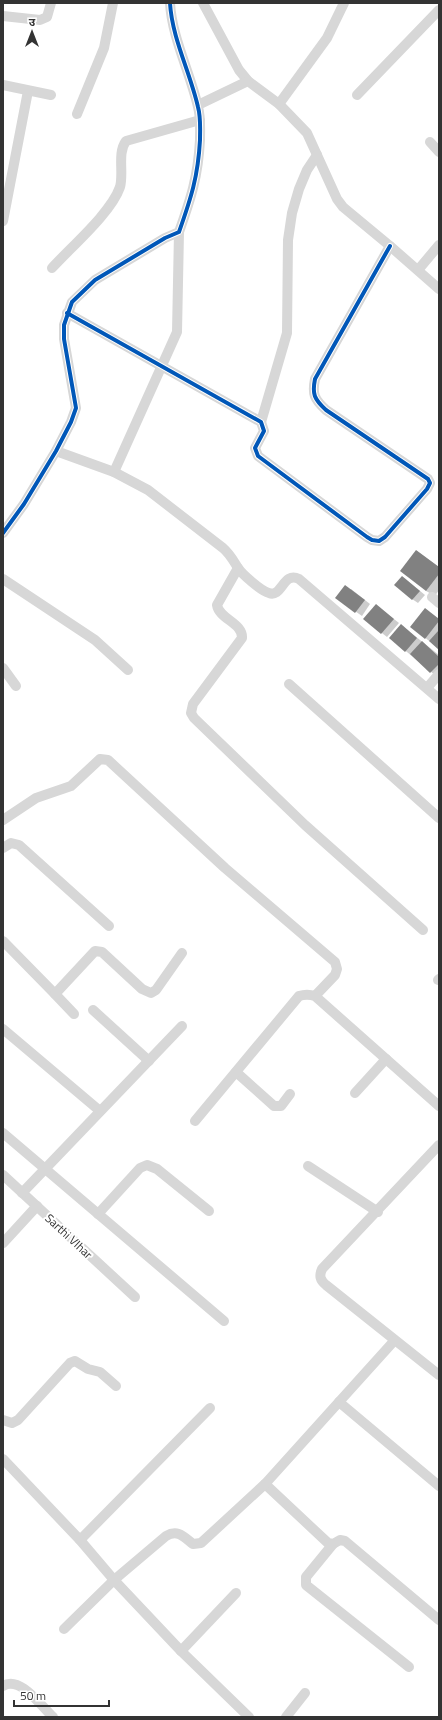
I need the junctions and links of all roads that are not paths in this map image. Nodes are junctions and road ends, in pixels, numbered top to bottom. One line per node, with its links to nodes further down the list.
1 (51, 3): 7 (street)
2 (113, 3): 15 (street)
3 (170, 3): 14 (street)
4 (203, 3): 8 (street)
5 (344, 3): 13 (street)
6 (439, 10): 12 (street)
7 (3, 16)
8 (248, 81): 13 (street); 14 (street)
9 (3, 85): 10 (street)
10 (28, 91): 11 (street); 20 (street)
11 (51, 95)
12 (357, 95)
13 (279, 104): 19 (street)
14 (198, 106): 16 (street)
15 (77, 114)
16 (200, 120): 21 (street); 24 (street)
17 (430, 142): 18 (street)
18 (439, 152)
19 (317, 155): 23 (street); 29 (street)
20 (3, 221)
21 (179, 232): 27 (street); 28 (street)
22 (439, 245): 25 (street)
23 (390, 246): 25 (street); 29 (street)
24 (52, 268)
25 (418, 270): 26 (street)
26 (439, 289)
27 (67, 313): 28 (street); 30 (street)
28 (162, 365): 29 (street); 31 (street)
29 (261, 422)
30 (56, 451): 31 (street); 32 (street)
31 (114, 472): 33 (street)
32 (3, 533)
33 (238, 568): 40 (street); 46 (street)
34 (3, 579): 36 (street)
35 (3, 668): 39 (street)
36 (128, 670)
37 (439, 674): 40 (street)
38 (289, 684): 42 (street)
39 (16, 686)
40 (427, 688): 41 (street)
41 (439, 699)
42 (439, 818)
43 (3, 820): 50 (street)
44 (3, 848): 45 (street)
45 (109, 926)
46 (424, 930)
47 (3, 941): 49 (street)
48 (182, 953): 49 (street)
49 (56, 994): 52 (street)
50 (315, 996): 55 (street); 57 (street)
51 (94, 1010): 56 (street)
52 (74, 1014)
53 (182, 1026): 56 (street)
54 (3, 1029): 61 (street)
55 (386, 1059): 58 (street); 60 (street)
56 (148, 1061): 61 (street)
57 (236, 1072): 59 (street); 62 (street)
58 (355, 1093)
59 (290, 1094)
60 (439, 1106)
61 (100, 1111): 66 (street)
62 (195, 1121)
63 (3, 1133): 66 (street)
64 (439, 1145): 71 (street)
65 (308, 1166): 71 (street)
66 (45, 1170): 68 (street); 72 (street)
67 (3, 1175): 68 (street, Sarthi VIhar)
68 (22, 1193): 69 (street, Sarthi VIhar)
69 (37, 1206): 73 (street); 74 (street, Sarthi VIhar)
70 (209, 1211): 72 (street)
71 (378, 1212): 76 (street)
72 (98, 1214): 75 (street)
73 (3, 1243)
74 (135, 1297)
75 (224, 1321)
76 (394, 1341): 77 (street); 79 (street)
77 (439, 1375)
78 (116, 1386): 81 (street)
79 (339, 1402): 83 (street); 84 (street)
80 (210, 1408): 85 (street)
81 (3, 1420)
82 (3, 1459): 85 (street)
83 (265, 1484): 86 (street); 87 (street)
84 (439, 1486)
85 (80, 1540): 87 (street)
86 (333, 1544): 89 (street); 92 (street)
87 (114, 1580): 90 (street); 91 (street)
88 (236, 1593): 91 (street)
89 (439, 1620)
90 (64, 1630)
91 (181, 1651): 96 (street)
92 (409, 1667)
93 (3, 1686): 95 (street)
94 (305, 1693): 97 (street)
95 (53, 1717)
96 (250, 1717)
97 (286, 1717)

